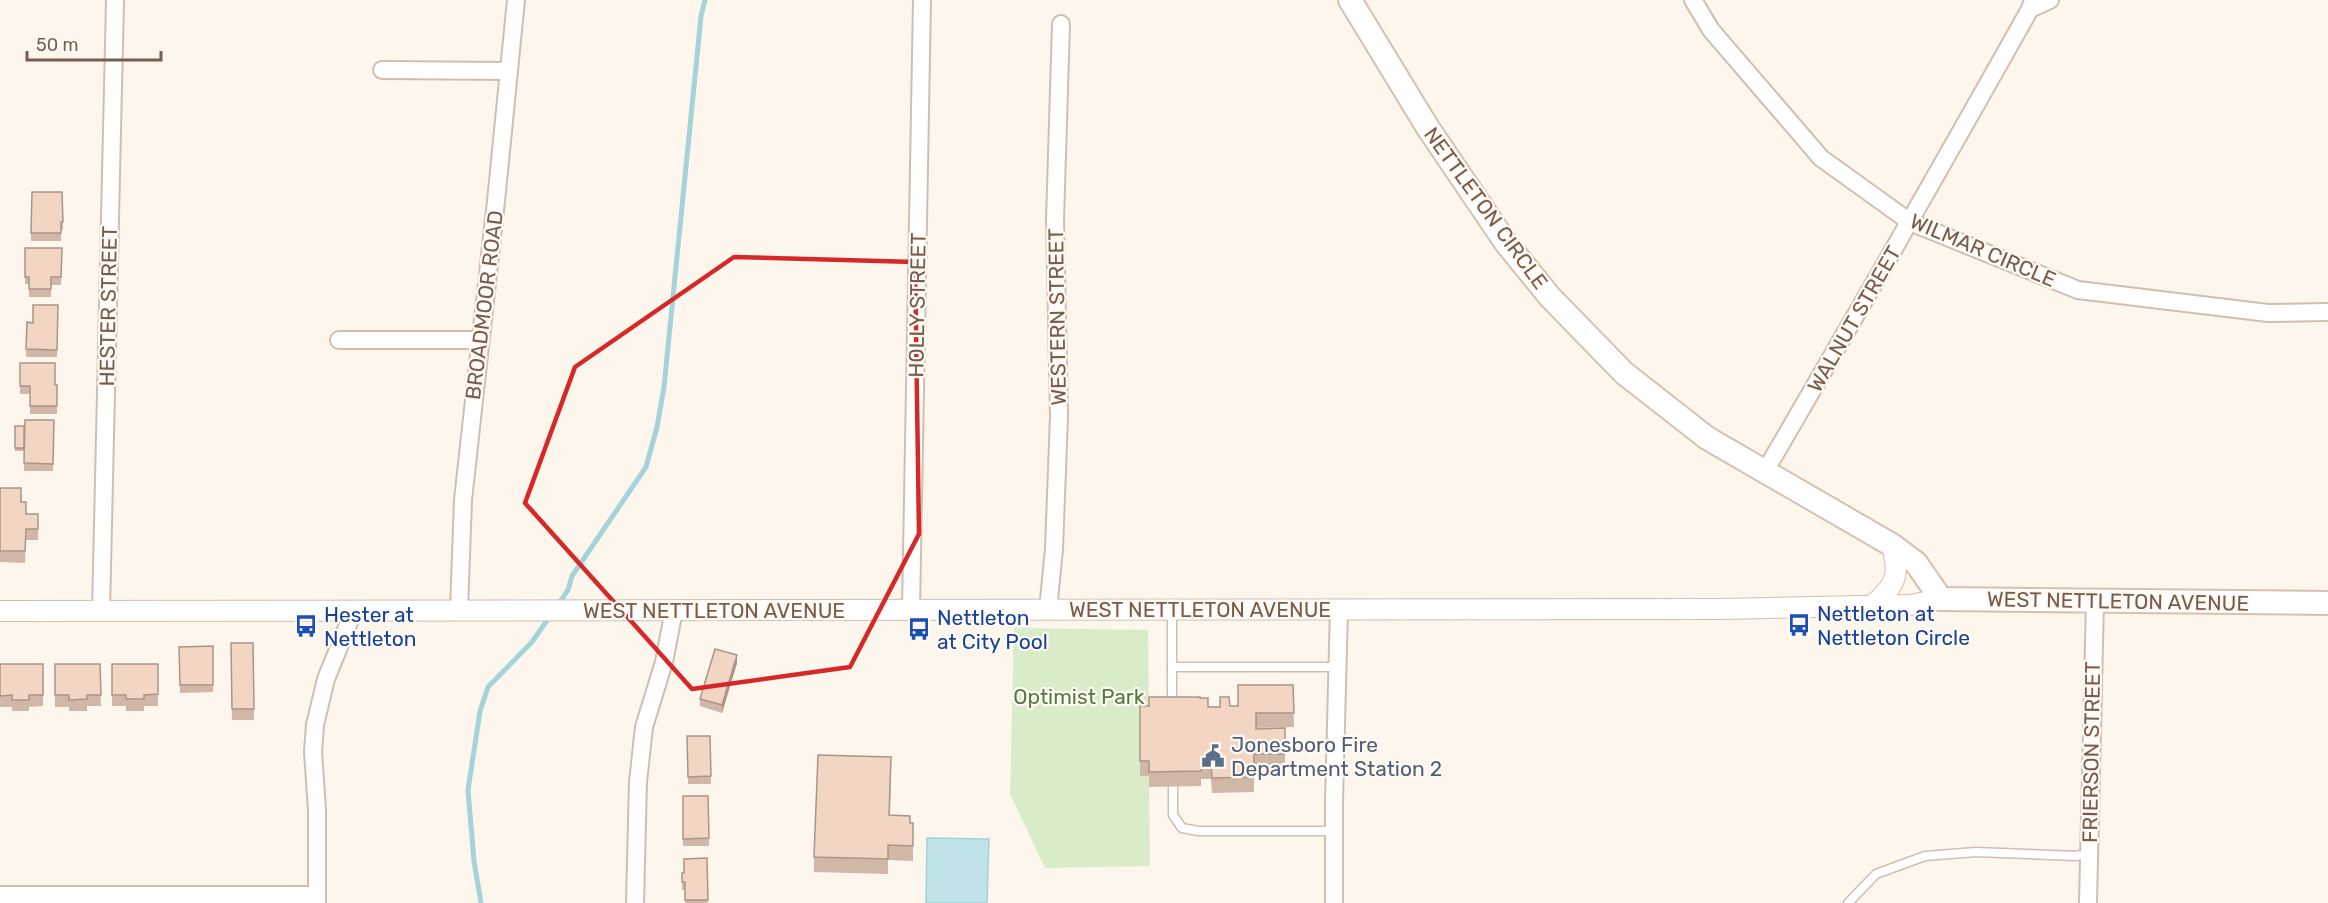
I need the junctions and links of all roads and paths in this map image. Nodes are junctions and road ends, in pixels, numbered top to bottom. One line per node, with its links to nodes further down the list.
1 (115, 0): 29 (street, HESTER STREET)
2 (516, 0): 10 (street, BROADMOOR ROAD)
3 (922, 0): 25 (street, HOLLY STREET)
4 (1350, 0): 15 (main road, NETTLETON CIRCLE)
5 (1693, 0): 11 (street, WILMAR CIRCLE)
6 (2050, 0): 7 (street)
7 (2031, 4): 11 (street, WALNUT STREET)
8 (1061, 24): 26 (street, WESTERN STREET)
9 (382, 70): 10 (street)
10 (509, 71): 14 (street, BROADMOOR ROAD)
11 (1910, 222): 12 (street, WILMAR CIRCLE); 15 (street, WALNUT STREET)
12 (2328, 312)
13 (339, 340): 14 (street)
14 (480, 340): 23 (street, BROADMOOR ROAD)
15 (1764, 472): 16 (main road, NETTLETON CIRCLE)
16 (1892, 545): 17 (main road, NETTLETON CIRCLE); 20 (street)
17 (1941, 598): 18 (main road, WEST NETTLETON AVENUE); 20 (street, WEST NETTLETON AVENUE)
18 (2095, 601): 19 (main road, WEST NETTLETON AVENUE); 35 (street, FRIERSON STREET)
19 (2328, 603)
20 (1872, 606): 21 (street, WEST NETTLETON AVENUE)
21 (1339, 609): 27 (street, WEST NETTLETON AVENUE); 31 (street)
22 (354, 610): 23 (street, WEST NETTLETON AVENUE); 29 (street, WEST NETTLETON AVENUE); 37 (street)
23 (459, 610): 24 (street, WEST NETTLETON AVENUE)
24 (674, 610): 25 (street, WEST NETTLETON AVENUE); 38 (street)
25 (911, 610): 26 (street, WEST NETTLETON AVENUE)
26 (1048, 610): 27 (street, WEST NETTLETON AVENUE)
27 (1172, 610): 30 (lane)
28 (0, 611): 29 (street, WEST NETTLETON AVENUE)
29 (101, 611)
30 (1172, 667): 31 (lane); 32 (lane)
31 (1338, 667): 34 (street)
32 (1173, 712)
33 (1173, 769): 34 (lane)
34 (1334, 831): 39 (street)
35 (2089, 854): 40 (lane); 41 (street, FRIERSON STREET)
36 (0, 895): 37 (street)
37 (317, 899)
38 (635, 903)
39 (1334, 903)
40 (1848, 903)
41 (2088, 903)

